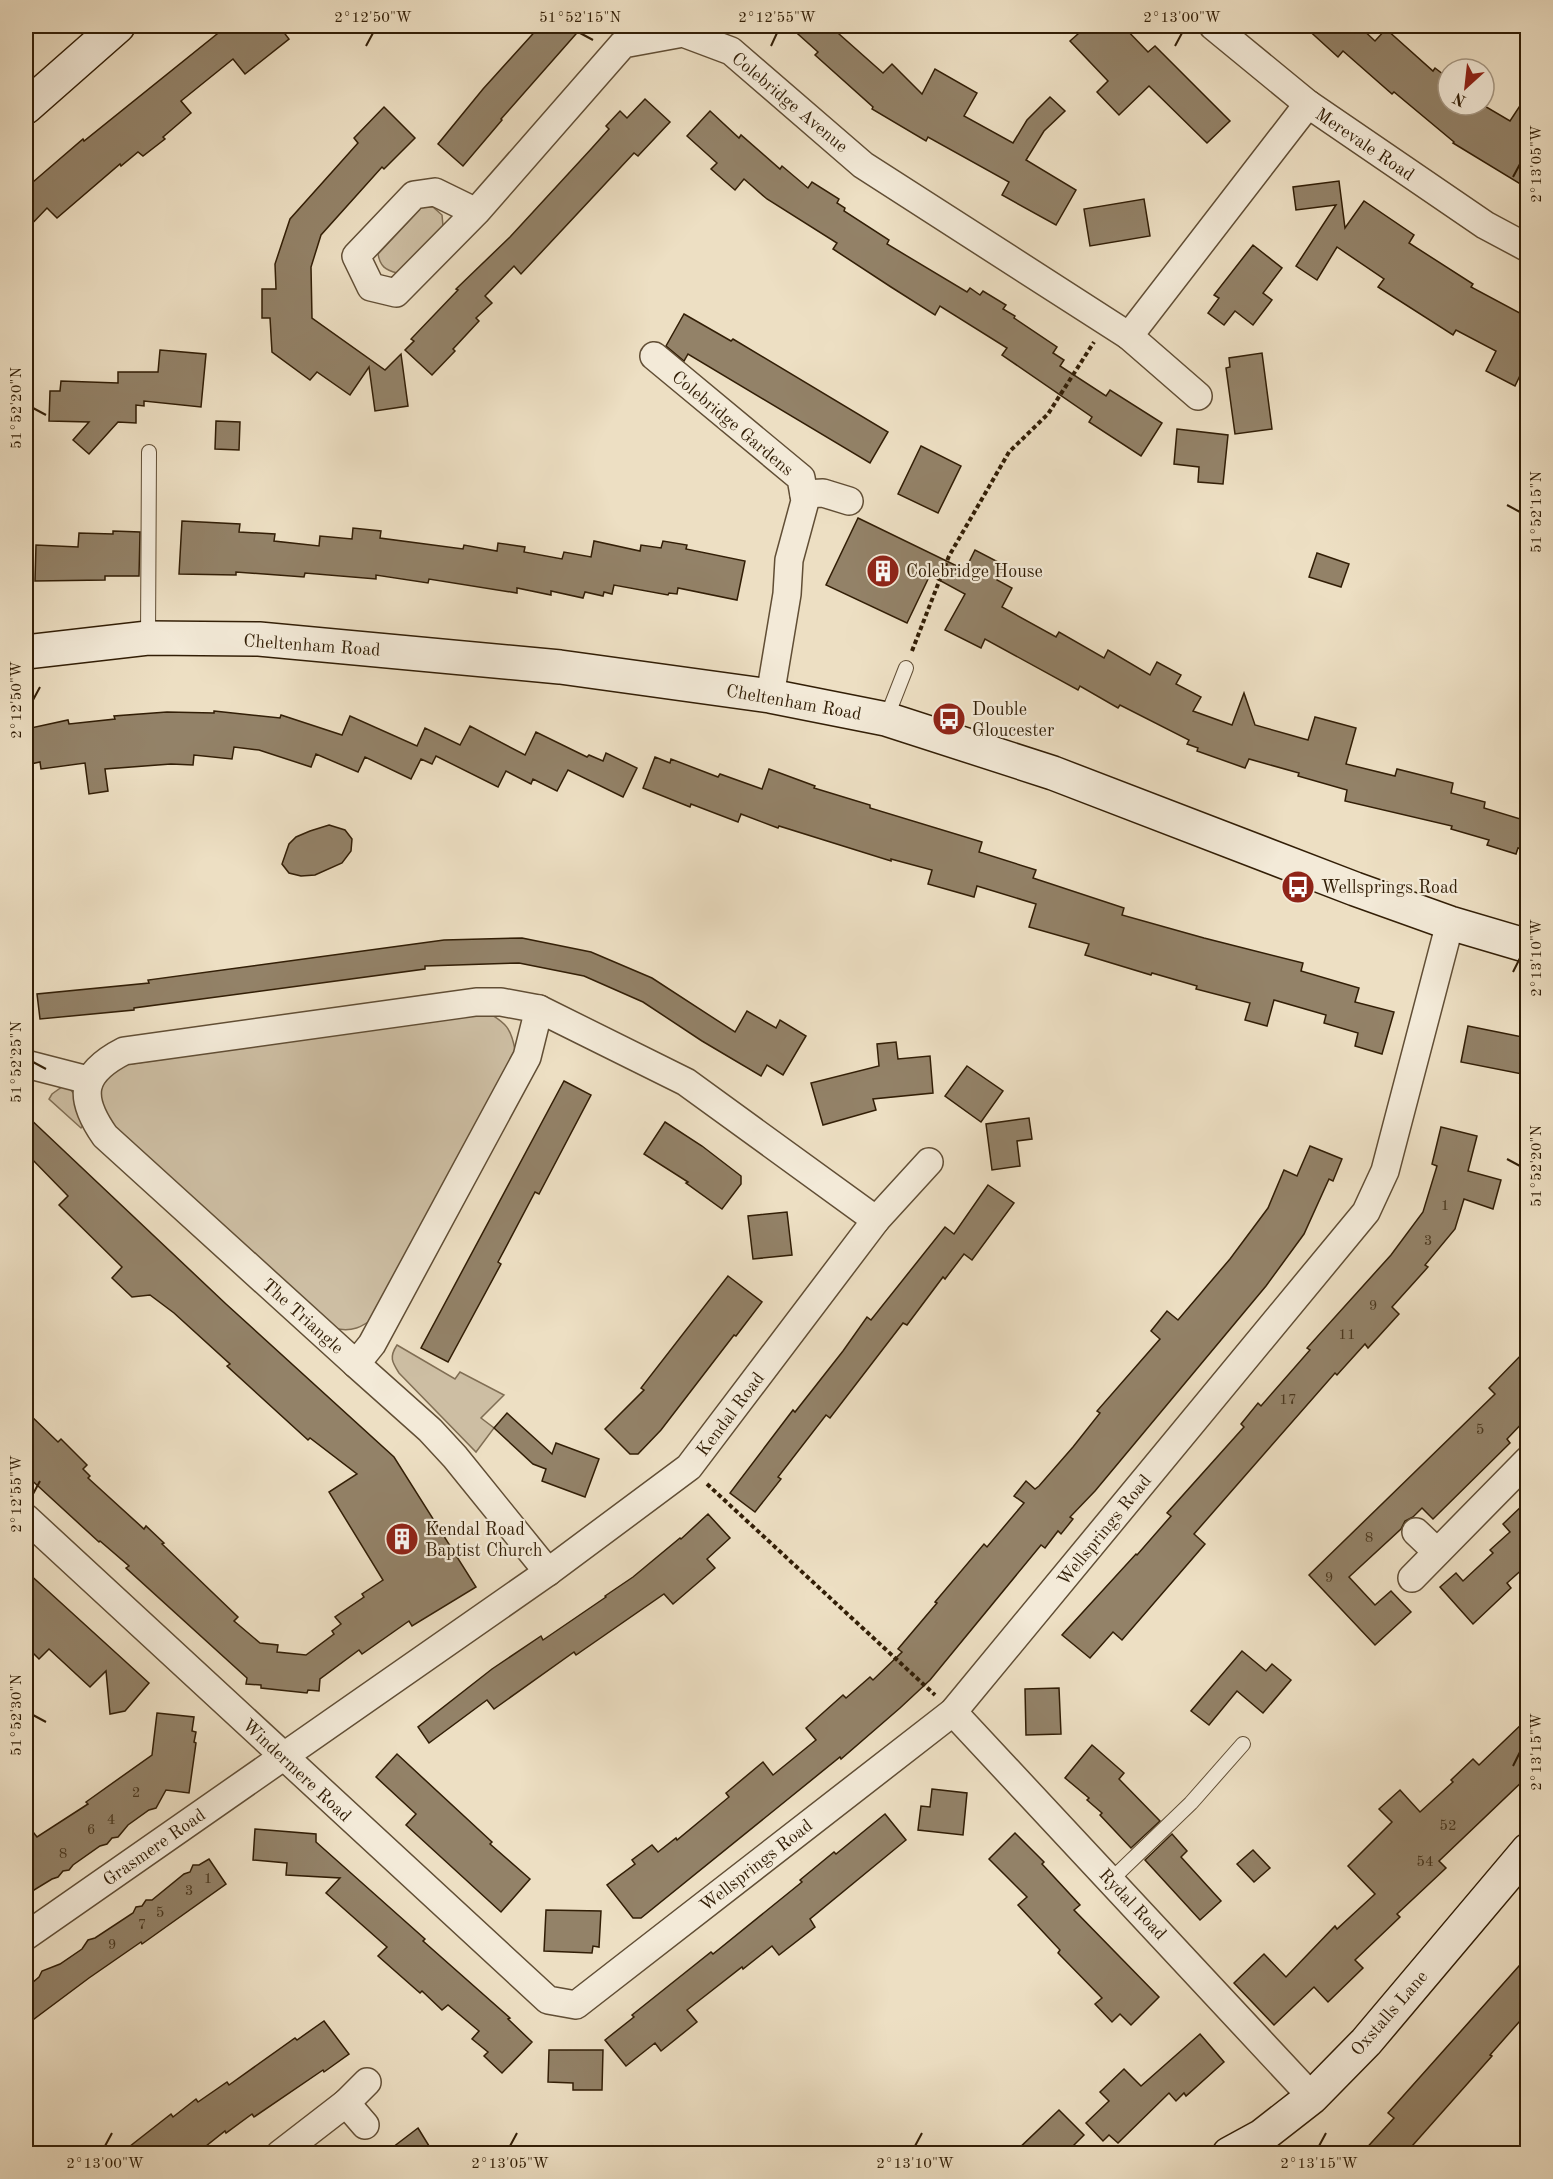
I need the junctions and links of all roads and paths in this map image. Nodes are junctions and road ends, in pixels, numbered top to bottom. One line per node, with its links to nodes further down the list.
1 (118, 26): 4 (main road)
2 (1213, 26): 3 (street, Merevale Road)
3 (1308, 104): 6 (street, Merevale Road); 7 (street)
4 (26, 107)
5 (476, 212): 7 (street, Colebridge Avenue)
6 (1527, 248)
7 (1118, 328): 9 (street, Colebridge Avenue); 15 (path)
8 (654, 356): 11 (street, Colebridge Gardens)
9 (1198, 396)
10 (149, 452): 13 (lane)
11 (804, 494): 12 (street, Colebridge Gardens); 16 (street, Colebridge Gardens)
12 (849, 501)
13 (148, 638): 14 (main road, Cheltenham Road); 16 (main road, Cheltenham Road)
14 (26, 652)
15 (906, 669): 17 (lane)
16 (770, 696): 17 (main road, Cheltenham Road)
17 (886, 719): 18 (main road, Cheltenham Road)
18 (1450, 922): 19 (main road, Cheltenham Road); 33 (street, Wellsprings Road)
19 (1527, 946)
20 (539, 1009): 22 (street); 24 (street); 25 (street, The Triangle)
21 (26, 1064): 22 (street)
22 (88, 1080): 25 (street, The Triangle)
23 (929, 1162): 24 (street, Kendal Road)
24 (876, 1220): 27 (street, Kendal Road)
25 (356, 1364): 31 (street)
26 (1527, 1460): 30 (street)
27 (689, 1467): 31 (street, Kendal Road); 33 (path)
28 (26, 1518): 35 (street, Windermere Road)
29 (1416, 1532): 30 (street)
30 (1437, 1552): 32 (street)
31 (548, 1572): 35 (street, Kendal Road)
32 (1412, 1578)
33 (953, 1712): 37 (street, Rydal Road); 39 (street, Wellsprings Road)
34 (1243, 1744): 37 (lane)
35 (283, 1757): 38 (street, Grasmere Road); 39 (street, Windermere Road)
36 (1527, 1850): 41 (main road, Oxstalls Lane)
37 (1111, 1880): 41 (street, Rydal Road)
38 (26, 1936)
39 (576, 2006)
40 (367, 2082): 42 (street)
41 (1311, 2097): 45 (main road, Oxstalls Lane)
42 (346, 2103): 43 (street); 44 (street)
43 (365, 2125)
44 (280, 2154)
45 (1229, 2154)

